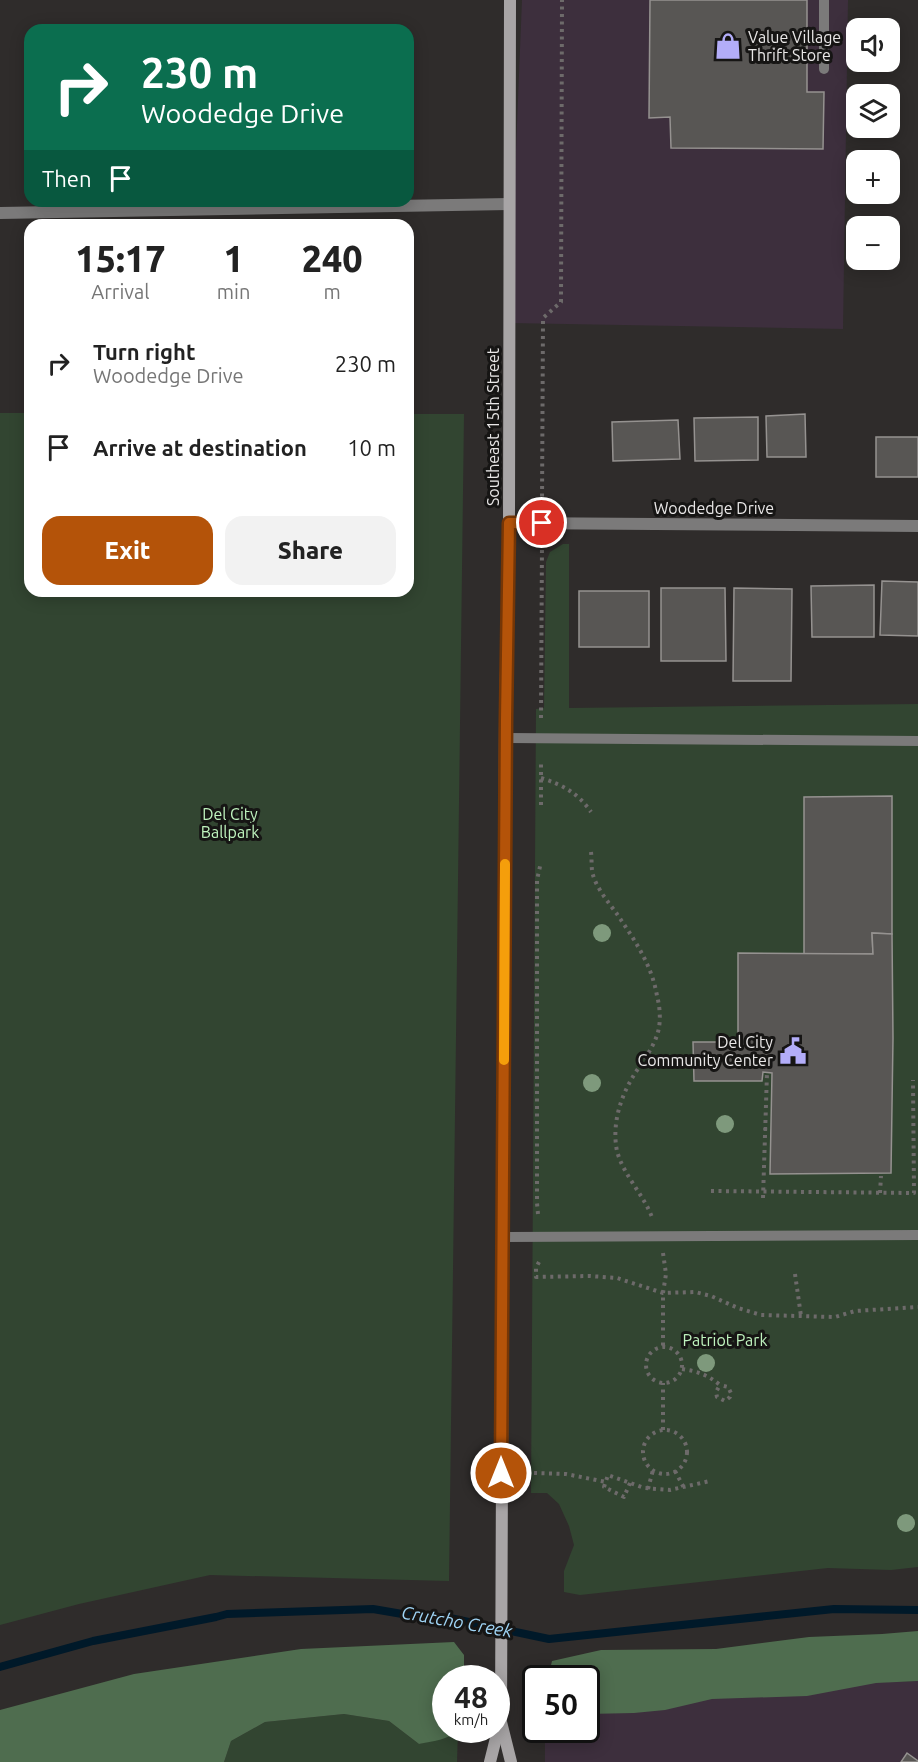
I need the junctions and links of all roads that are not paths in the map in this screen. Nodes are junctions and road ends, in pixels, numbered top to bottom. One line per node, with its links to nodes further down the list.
1 (510, 0): 4 (main road, Southeast 15th Street)
2 (824, 0): 3 (lane)
3 (824, 69)
4 (509, 204): 5 (street); 8 (main road, Southeast 15th Street)
5 (414, 206)
6 (339, 207): 7 (street)
7 (0, 213)
8 (509, 523): 9 (street, Woodedge Drive); 10 (main road, Southeast 15th Street)
9 (918, 526)
10 (506, 738): 11 (lane); 13 (main road, Southeast 15th Street)
11 (918, 741)
12 (918, 1235): 13 (lane)
13 (503, 1238): 14 (main road, Southeast 15th Street)
14 (501, 1665)
15 (495, 1743): 17 (main road, Southeast 15th Street)
16 (507, 1743): 18 (main road, Southeast 15th Street)
17 (490, 1762)
18 (511, 1762)

